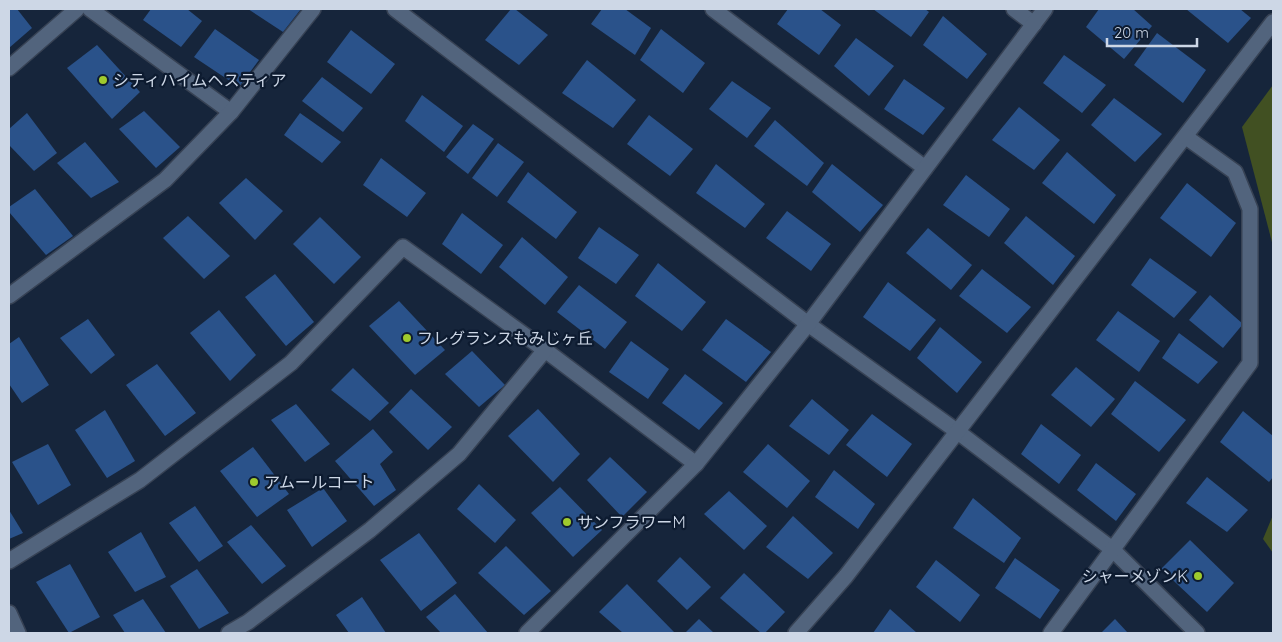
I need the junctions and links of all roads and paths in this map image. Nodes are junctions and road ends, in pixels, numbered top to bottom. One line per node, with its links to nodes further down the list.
1 (77, 9): 10 (street)
2 (90, 9): 11 (street)
3 (313, 9): 11 (street)
4 (395, 9): 15 (street)
5 (713, 9): 13 (street)
6 (1014, 9): 9 (street)
7 (1045, 9): 9 (street)
8 (1273, 22): 12 (street)
9 (1034, 24): 13 (street)
10 (9, 68)
11 (231, 112): 14 (street)
12 (1186, 137): 17 (street); 19 (street)
13 (925, 168): 15 (street)
14 (9, 296)
15 (808, 324): 17 (street); 18 (street)
16 (546, 350): 18 (street); 20 (street); 23 (street)
17 (958, 432): 19 (street); 25 (street)
18 (696, 464): 24 (street)
19 (1112, 549): 26 (street); 27 (street)
20 (9, 561)
21 (9, 613): 22 (street)
22 (18, 633)
23 (229, 633)
24 (527, 633)
25 (796, 633)
26 (1051, 633)
27 (1197, 633)

